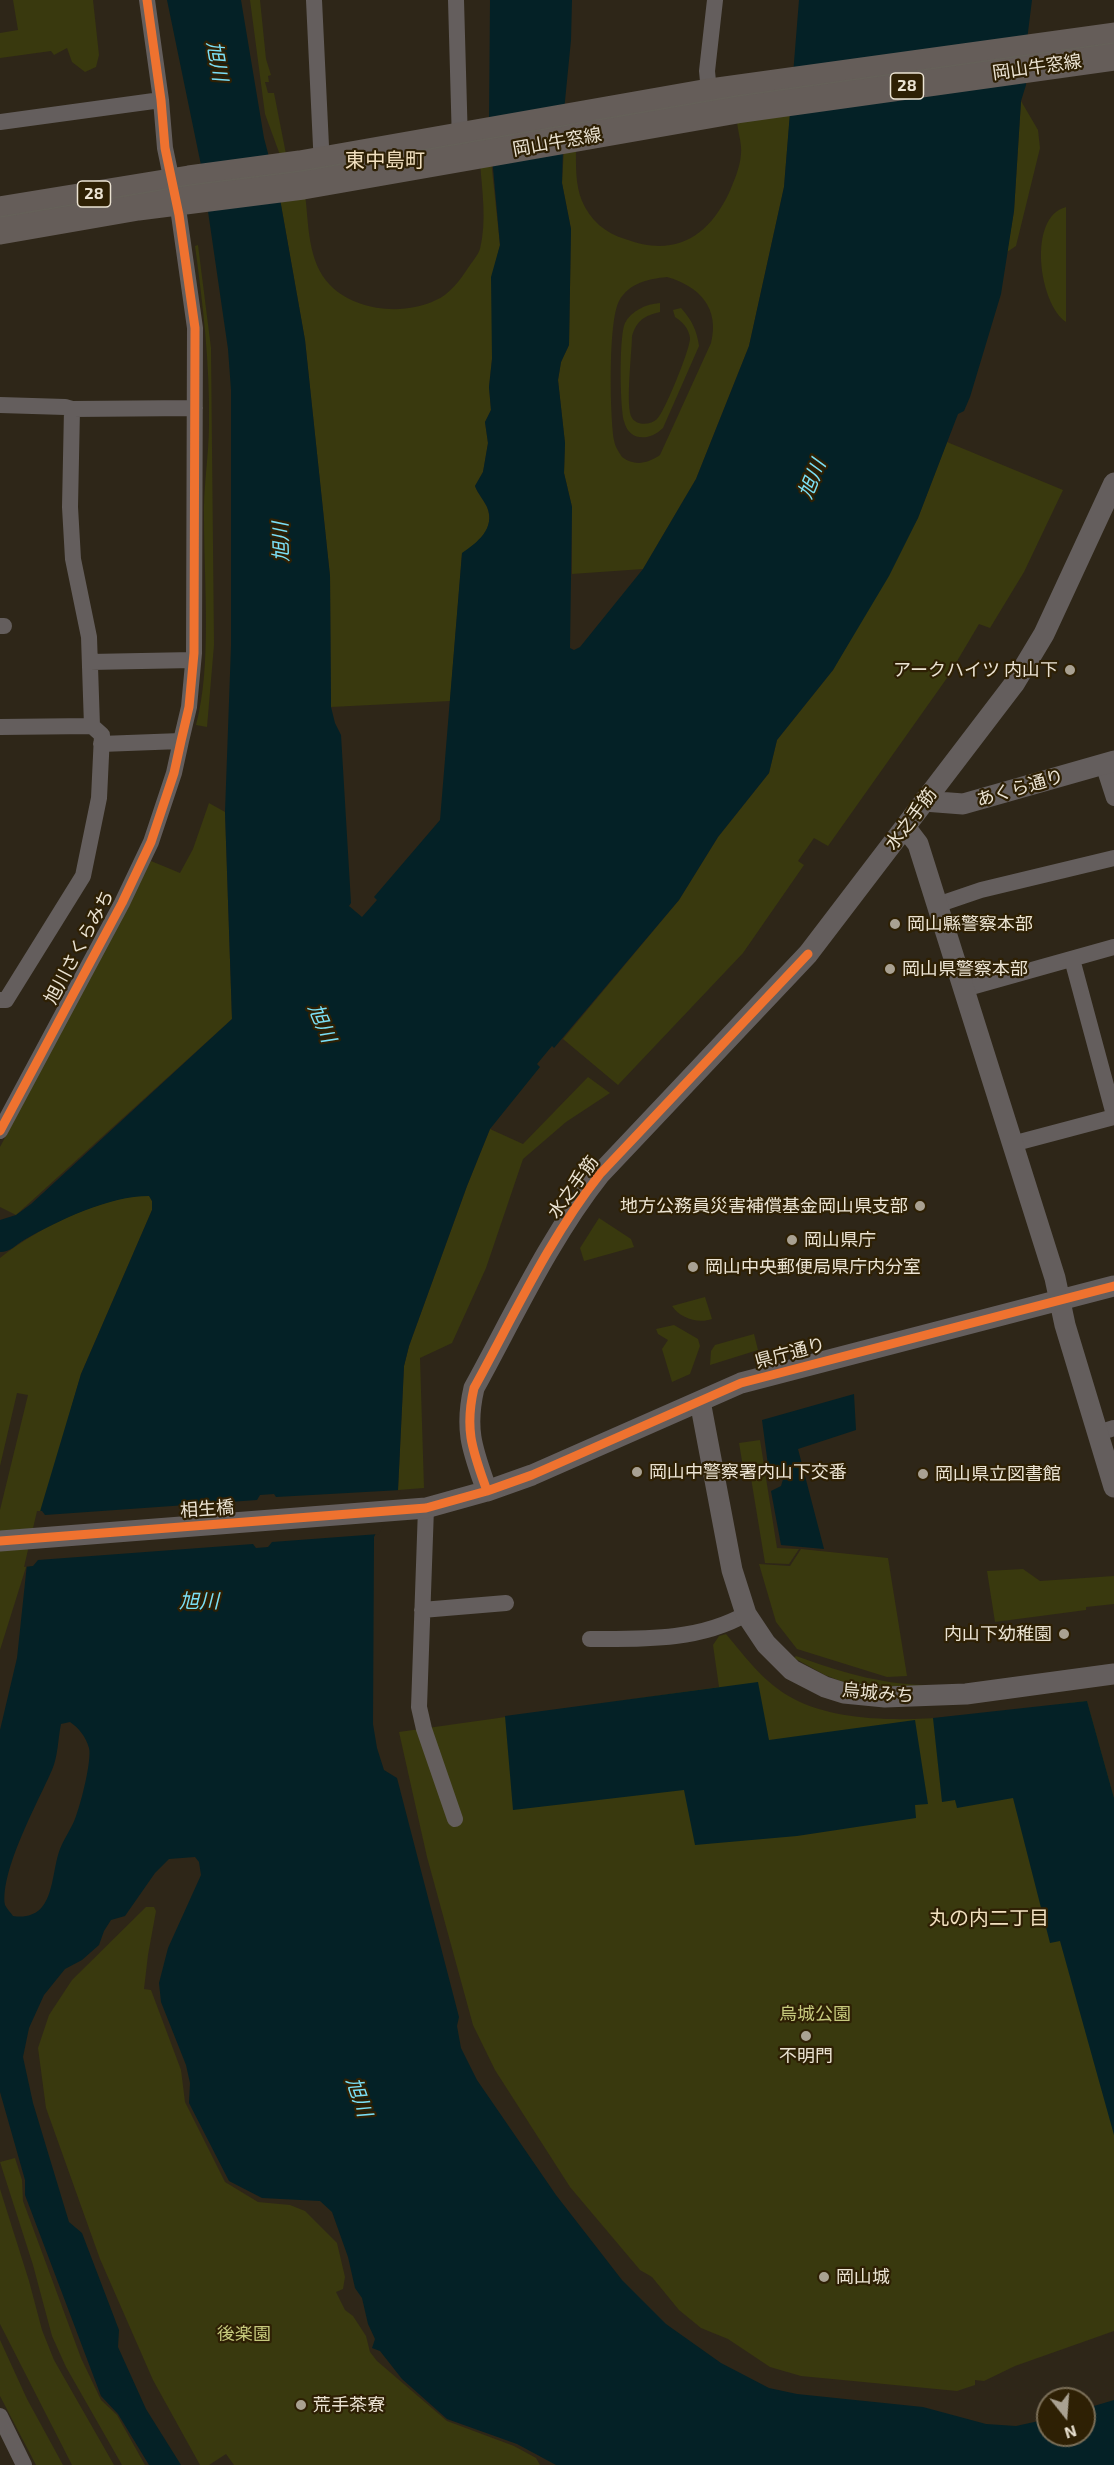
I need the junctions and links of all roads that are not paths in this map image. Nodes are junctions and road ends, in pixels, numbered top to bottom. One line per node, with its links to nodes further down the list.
1 (147, 0): 10 (street, 旭川さくらみち)
2 (314, 0): 14 (street)
3 (456, 0): 13 (street)
4 (715, 0): 8 (street)
5 (1114, 36): 6 (main road, 岡山牛窓線 / 28)
6 (1077, 52): 7 (main road, 岡山牛窓線 / 28); 9 (main road, 岡山牛窓線 / 28)
7 (1114, 57)
8 (709, 93): 9 (main road, 岡山牛窓線 / 28); 12 (main road, 岡山牛窓線 / 28)
9 (737, 99): 12 (main road, 岡山牛窓線 / 28)
10 (161, 100): 11 (street); 15 (street, 旭川さくらみち)
11 (0, 122)
12 (576, 126): 13 (main road, 岡山牛窓線 / 28)
13 (467, 146): 14 (main road, 岡山牛窓線 / 28)
14 (312, 173): 15 (main road, 岡山牛窓線 / 28)
15 (182, 198): 16 (main road, 岡山牛窓線 / 28); 17 (main road, 岡山牛窓線 / 28); 19 (street, 旭川さくらみち)
16 (0, 210)
17 (0, 231)
18 (0, 405): 20 (street)
19 (195, 408): 20 (street); 22 (street, 旭川さくらみち)
20 (72, 409): 23 (street)
21 (1114, 483): 30 (street, 水之手筋)
22 (193, 660): 23 (street); 26 (street, 旭川さくらみち)
23 (90, 662): 24 (street)
24 (92, 726): 25 (street); 27 (street)
25 (0, 727)
26 (181, 741): 27 (street); 39 (street, 旭川さくらみち)
27 (101, 744): 37 (street)
28 (1109, 762): 29 (street); 30 (street, あくら通り)
29 (1114, 798)
30 (924, 801): 31 (street, 水之手筋)
31 (905, 827): 33 (street); 46 (street, 水之手筋)
32 (1114, 858): 33 (street)
33 (937, 905): 36 (street)
34 (1114, 947): 35 (street)
35 (1072, 959): 36 (street); 38 (street)
36 (964, 989): 40 (street)
37 (0, 1000)
38 (1114, 1116): 40 (street)
39 (0, 1131)
40 (1012, 1144): 42 (street)
41 (1114, 1286): 42 (street, 県庁通り)
42 (1059, 1299): 43 (street, 県庁通り); 44 (street)
43 (700, 1401): 46 (street, 県庁通り); 51 (street, 烏城みち)
44 (1106, 1430): 45 (street)
45 (1114, 1487)
46 (487, 1491): 47 (street, 相生橋)
47 (422, 1509): 48 (street, 相生橋); 50 (street)
48 (0, 1541)
49 (506, 1603): 50 (street)
50 (422, 1610): 54 (street)
51 (746, 1614): 52 (street); 53 (street, 烏城みち)
52 (590, 1639)
53 (1114, 1674)
54 (455, 1819)
55 (0, 2416): 56 (street)
56 (24, 2465)

